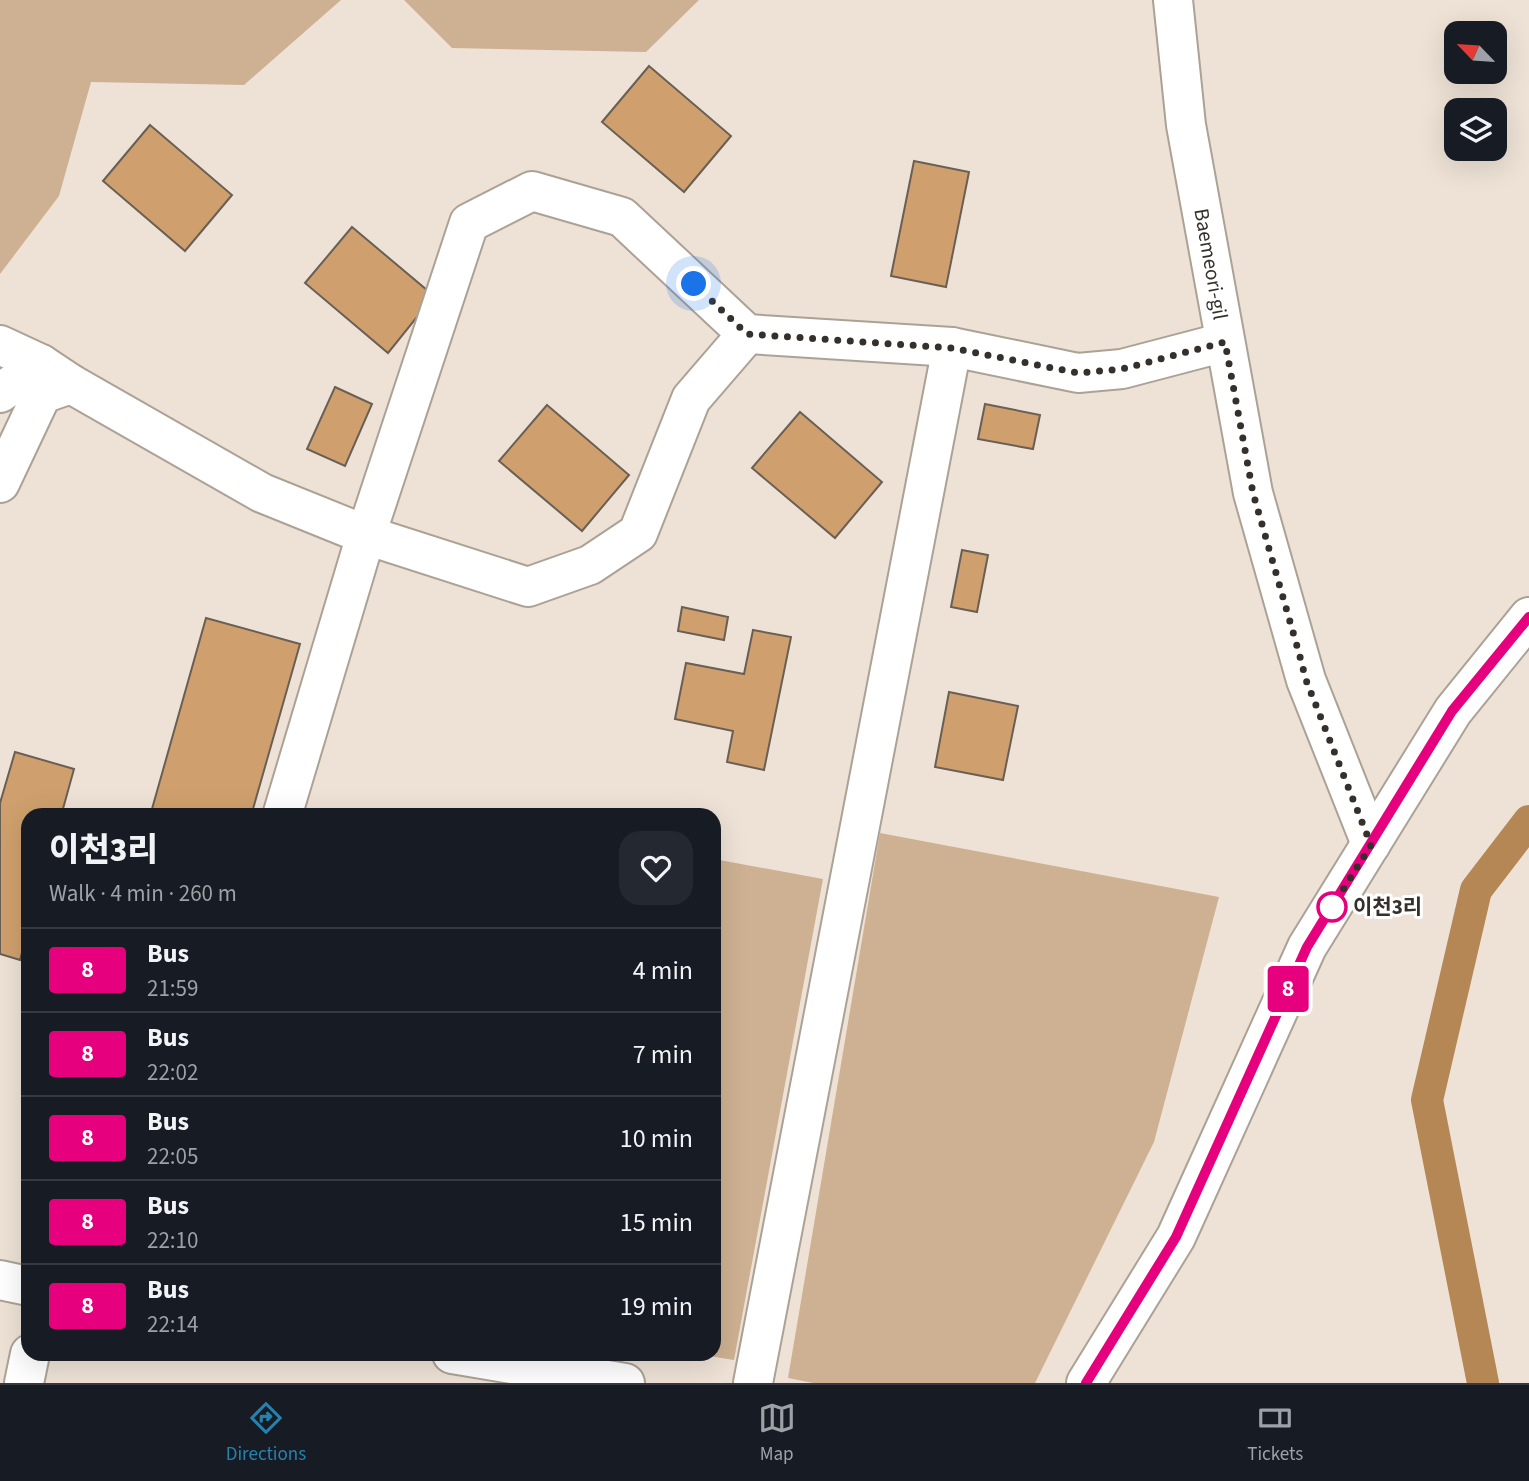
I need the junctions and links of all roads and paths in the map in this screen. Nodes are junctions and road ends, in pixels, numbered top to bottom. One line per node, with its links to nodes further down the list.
1 (1172, 0): 3 (street, Baemeori-gil)
2 (747, 334): 5 (street); 9 (street); 9 (street)
3 (1225, 342): 5 (street); 12 (street, Baemeori-gil)
4 (0, 345): 6 (street)
5 (952, 348): 20 (street)
6 (56, 374): 7 (street); 8 (street); 9 (street)
7 (0, 393)
8 (0, 483)
9 (366, 535): 11 (street)
10 (1529, 617): 12 (street)
11 (284, 808)
12 (1371, 845): 21 (street)
13 (0, 1280): 14 (street)
14 (21, 1284)
15 (29, 1361): 18 (street)
16 (484, 1361): 17 (street)
17 (556, 1377): 19 (street)
18 (24, 1383)
19 (625, 1383)
20 (753, 1383)
21 (1086, 1383)

